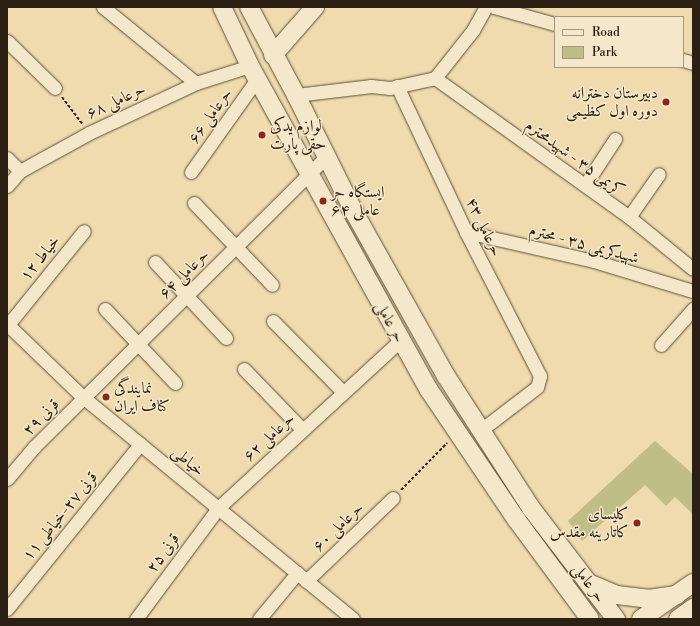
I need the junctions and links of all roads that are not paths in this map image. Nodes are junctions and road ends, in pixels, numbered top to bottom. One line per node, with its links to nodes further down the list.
1 (103, 7): 12 (street)
2 (222, 7): 10 (main road, حر عاملی)
3 (249, 7): 9 (main road, حر عاملی)
4 (315, 7): 9 (main road)
5 (486, 7): 11 (street)
6 (494, 7): 7 (street)
7 (554, 24)
8 (7, 41): 14 (street)
9 (273, 55): 15 (main road, حر عاملی)
10 (253, 73): 12 (street, حرعاملی ۶۸); 20 (street, حرعاملی ۶۶); 21 (main road, حر عاملی)
11 (435, 78): 13 (street); 23 (street, کریمی ۳۵ - شهیدمحترم)
12 (196, 83): 19 (street, حرعاملی ۶۸)
13 (397, 86): 15 (street); 28 (street, حرعاملی ۴۳)
14 (55, 88)
15 (296, 94): 17 (main road, حر عاملی)
16 (615, 139): 23 (street)
17 (327, 156): 21 (street, حرعاملی ۶۴); 48 (main road, حر عاملی)
18 (7, 158): 19 (street)
19 (20, 171): 24 (street, حرعاملی ۶۸)
20 (191, 172)
21 (308, 174): 29 (street, حرعاملی ۶۴); 40 (main road, حر عاملی)
22 (659, 174): 26 (street)
23 (585, 185): 26 (street, کریمی ۳۵ - شهیدمحترم)
24 (7, 186)
25 (194, 203): 29 (street)
26 (629, 217): 31 (street, کریمی ۳۵ - شهیدمحترم)
27 (84, 231): 38 (street, خیاط ۱۲)
28 (466, 232): 33 (street, شهیدکریمی ۳۵ - محترم); 48 (street, حرعاملی ۴۳)
29 (235, 247): 32 (street); 34 (street, حرعاملی ۶۴)
30 (155, 262): 34 (street)
31 (693, 269)
32 (272, 285)
33 (693, 291)
34 (186, 295): 39 (street); 41 (street, حرعاملی ۶۴)
35 (105, 309): 41 (street)
36 (693, 309): 42 (street)
37 (273, 321): 45 (street)
38 (7, 325): 46 (street, خیاطی)
39 (226, 338)
40 (401, 340): 45 (street, حرعاملی ۶۲); 57 (main road, حر عاملی)
41 (138, 344): 44 (street); 46 (street, حرعاملی ۶۴)
42 (661, 345)
43 (244, 369): 47 (street)
44 (175, 383)
45 (343, 392): 47 (street, حرعاملی ۶۲)
46 (84, 398): 49 (street, خیاطی); 50 (street, قرنی ۲۹)
47 (302, 429): 52 (street, حرعاملی ۶۲)
48 (481, 430): 54 (main road, حر عاملی)
49 (140, 444): 52 (street, خیاطی); 58 (street, قرنی ۲۷-خیاطی ۱۱)
50 (7, 479)
51 (393, 498): 53 (street, حرعاملی ۶۰)
52 (218, 508): 53 (street, خیاطی); 59 (street, قرنی ۲۵)
53 (301, 577): 60 (street, حرعاملی ۶۰); 61 (street, خیاطی)
54 (589, 583): 56 (main road); 64 (main road, حر عاملی)
55 (693, 583): 56 (main road)
56 (677, 595): 65 (main road)
57 (572, 596): 62 (main road); 63 (main road, حر عاملی)
58 (7, 609)
59 (136, 619)
60 (259, 619)
61 (353, 619)
62 (573, 619)
63 (590, 619)
64 (616, 619)
65 (641, 619)

